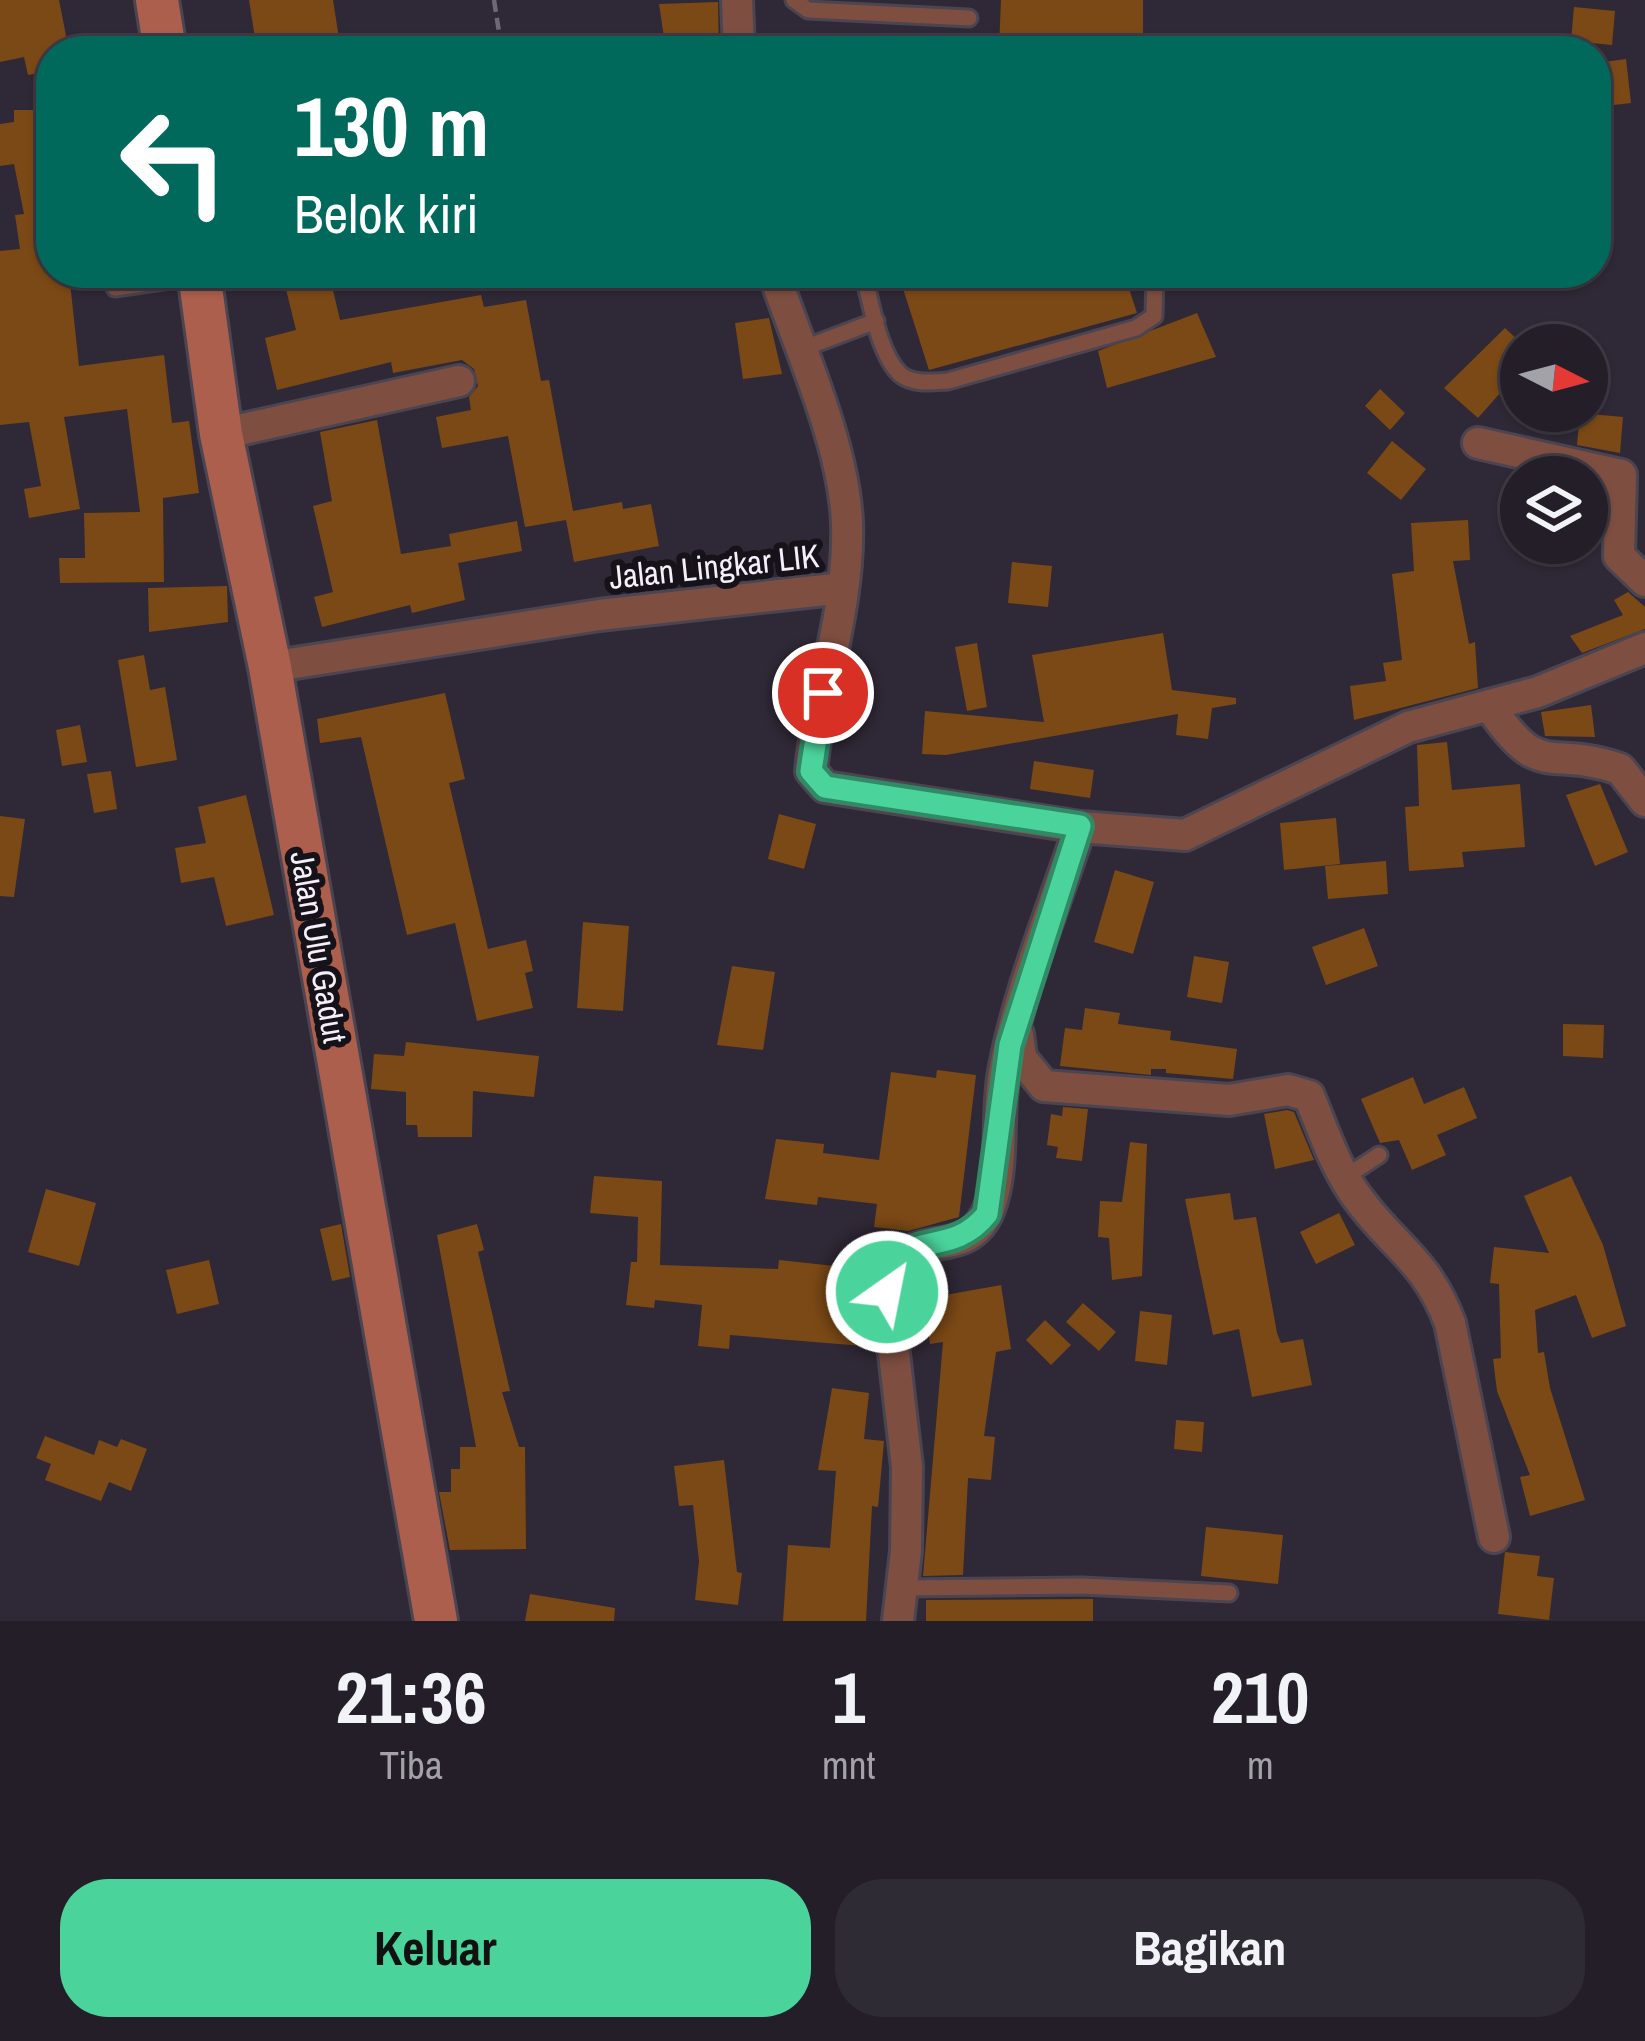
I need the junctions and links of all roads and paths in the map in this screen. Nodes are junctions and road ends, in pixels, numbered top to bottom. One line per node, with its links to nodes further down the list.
1 (157, 0): 6 (street)
2 (494, 0): 7 (path)
3 (737, 0): 8 (street)
4 (794, 0): 5 (lane)
5 (969, 18)
6 (163, 36)
7 (500, 36)
8 (738, 36)
9 (202, 288): 16 (street, Jalan Ulu Gadut)
10 (779, 288): 14 (street, Jalan Lingkar LIK)
11 (867, 288): 13 (lane)
12 (1155, 288): 13 (lane)
13 (876, 321): 14 (lane)
14 (799, 350): 19 (street, Jalan Lingkar LIK)
15 (459, 381): 16 (street)
16 (220, 434): 21 (street, Jalan Ulu Gadut)
17 (1478, 443): 18 (street)
18 (1645, 581)
19 (843, 588): 21 (street, Jalan Lingkar LIK); 24 (street)
20 (1645, 648): 22 (street)
21 (270, 667): 31 (street, Jalan Ulu Gadut)
22 (1489, 705): 23 (street); 24 (street)
23 (1645, 801)
24 (1080, 826): 25 (street)
25 (1019, 1016): 27 (street); 29 (street)
26 (1379, 1155): 27 (lane)
27 (1344, 1178): 28 (street)
28 (1494, 1537)
29 (903, 1588): 30 (lane); 32 (street)
30 (1229, 1593)
31 (436, 1621)
32 (898, 1621)

